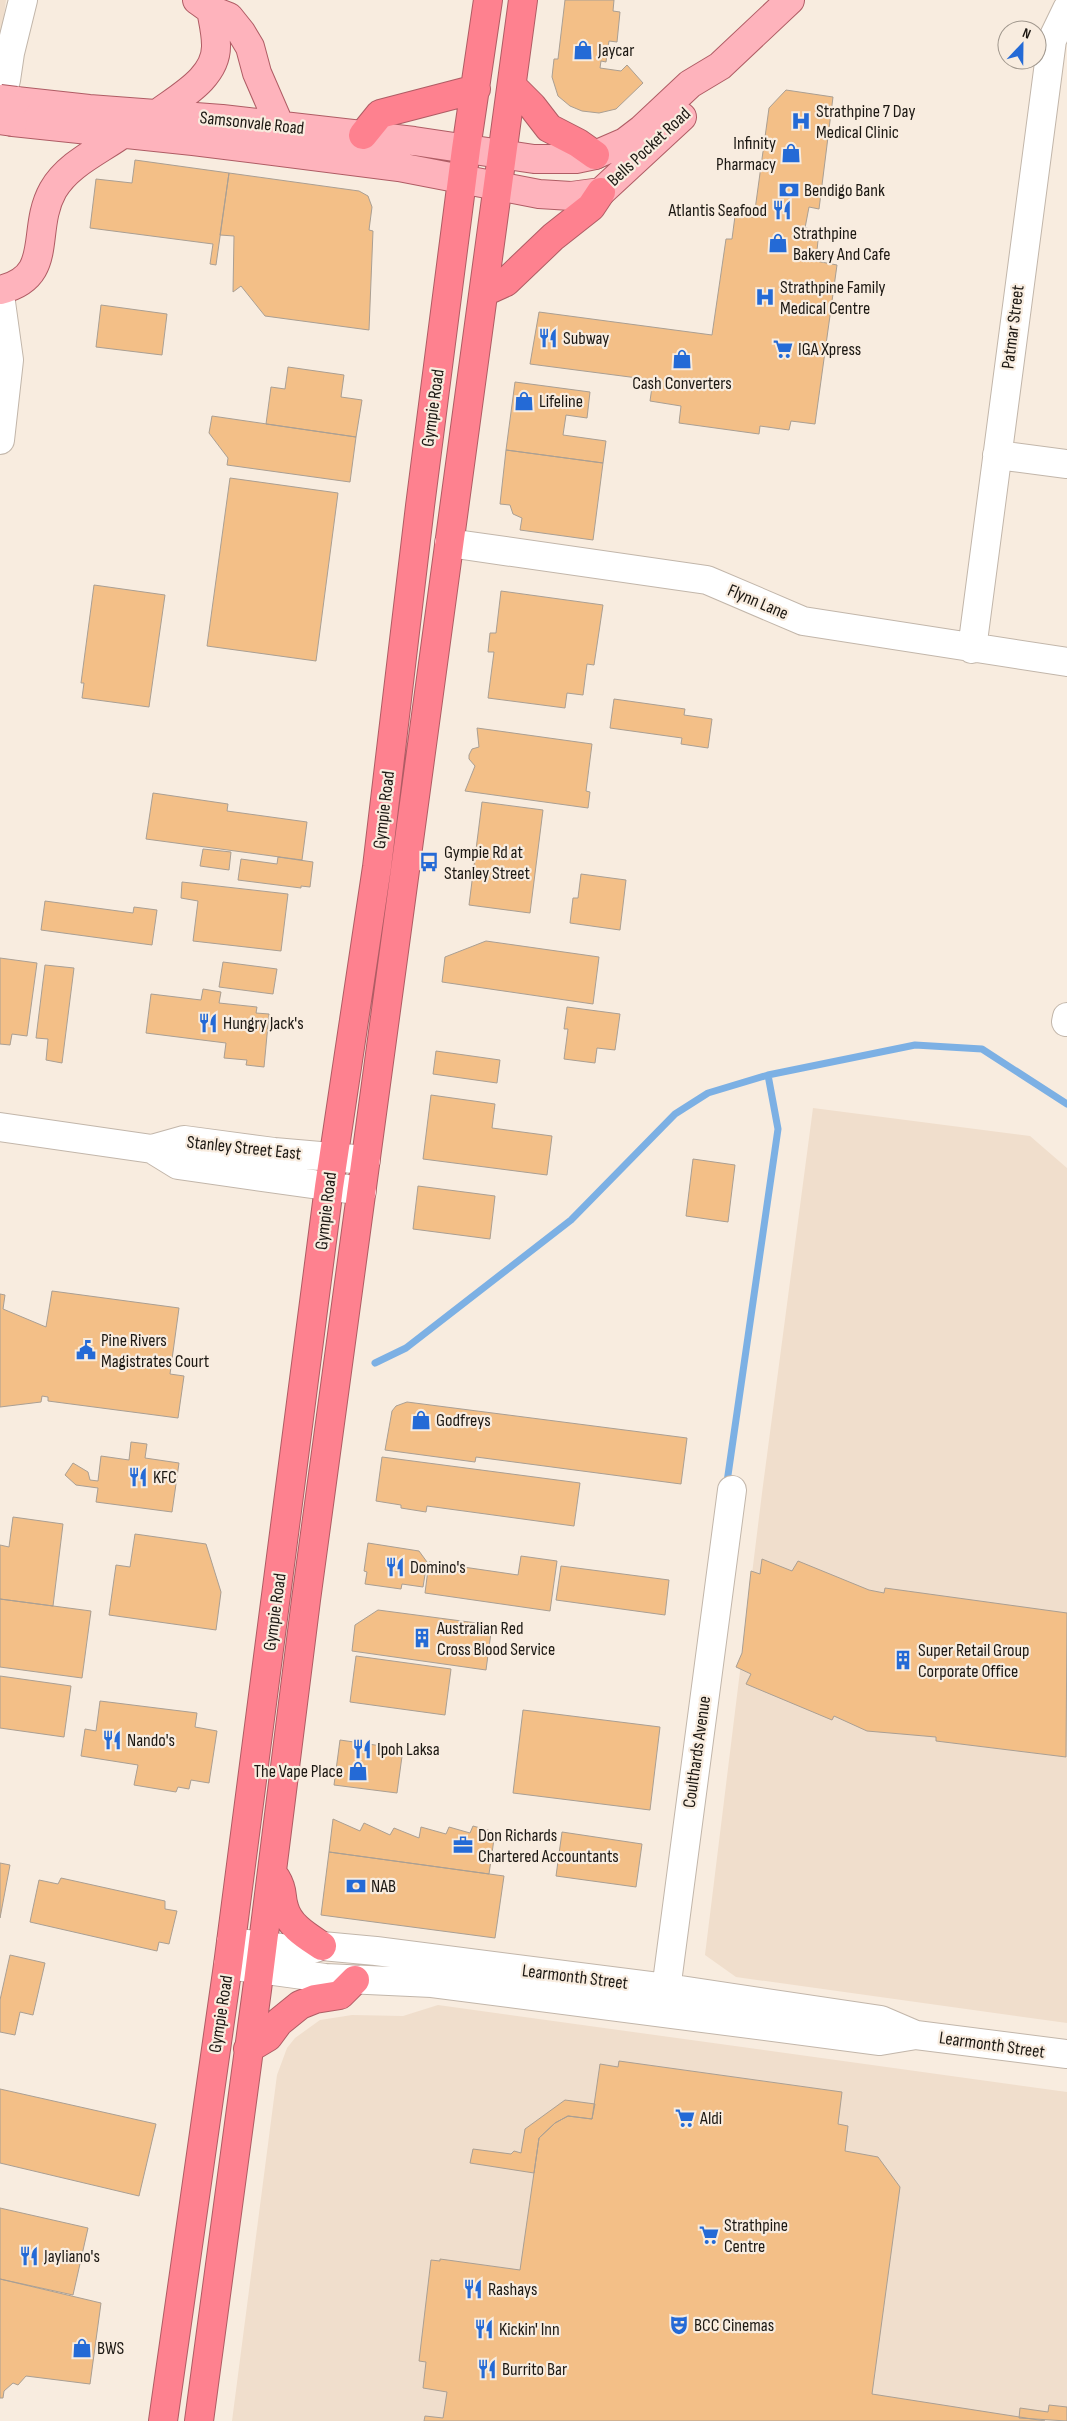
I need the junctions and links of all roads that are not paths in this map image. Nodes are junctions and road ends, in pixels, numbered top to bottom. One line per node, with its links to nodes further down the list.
1 (24, 0): 10 (street)
2 (488, 0): 9 (highway, Gympie Road)
3 (523, 0): 8 (highway, Gympie Road)
4 (790, 0): 7 (main road, Bells Pocket Road)
5 (204, 5): 11 (main road); 12 (main road)
6 (1067, 9): 25 (street, Patmar Street)
7 (720, 66): 17 (main road, Bells Pocket Road); 20 (main road, Bells Pocket Road)
8 (512, 86): 16 (highway, Gympie Road); 17 (highway)
9 (476, 89): 14 (highway); 15 (highway, Gympie Road)
10 (7, 104): 11 (main road, Samsonvale Road); 13 (main road, Samsonvale Road)
11 (158, 113): 12 (main road, Samsonvale Road)
12 (280, 126): 14 (main road, Samsonvale Road)
13 (124, 133): 18 (main road, Samsonvale Road); 21 (main road)
14 (363, 135): 15 (main road, Samsonvale Road)
15 (466, 149): 16 (main road, Samsonvale Road); 18 (highway, Gympie Road)
16 (503, 155): 17 (main road, Bells Pocket Road); 19 (highway, Gympie Road)
17 (595, 155)
18 (463, 178): 19 (main road, Samsonvale Road); 32 (highway, Gympie Road)
19 (499, 185): 20 (main road, Bells Pocket Road); 22 (highway, Gympie Road)
20 (601, 192): 22 (highway)
21 (0, 290)
22 (484, 292): 27 (highway, Gympie Road)
23 (0, 295): 24 (street)
24 (0, 440)
25 (997, 455): 26 (street); 28 (street, Patmar Street)
26 (1067, 464)
27 (449, 543): 28 (street, Flynn Lane); 33 (highway, Gympie Road)
28 (972, 649): 29 (street, Flynn Lane)
29 (1067, 662)
30 (0, 1127): 31 (street, Stanley Street East)
31 (152, 1149): 32 (street, Stanley Street East); 34 (street, Stanley Street East)
32 (333, 1157): 33 (street, Stanley Street East); 34 (highway, Gympie Road)
33 (366, 1160): 35 (highway, Gympie Road)
34 (329, 1187): 35 (street, Stanley Street East); 39 (highway, Gympie Road)
35 (362, 1191): 37 (highway, Gympie Road)
36 (732, 1490): 43 (street, Coulthards Avenue)
37 (271, 1870): 38 (highway); 40 (highway, Gympie Road)
38 (322, 1946): 40 (street, Learmonth Street); 42 (street, Learmonth Street)
39 (230, 1953): 40 (street, Learmonth Street); 46 (highway, Gympie Road)
40 (260, 1957): 41 (street, Learmonth Street); 44 (highway, Gympie Road)
41 (355, 1980): 42 (street, Learmonth Street); 44 (highway)
42 (557, 1987): 43 (street, Learmonth Street)
43 (665, 2001): 45 (street, Learmonth Street)
44 (248, 2049): 47 (highway, Gympie Road)
45 (1067, 2054)
46 (163, 2421)
47 (199, 2421)

